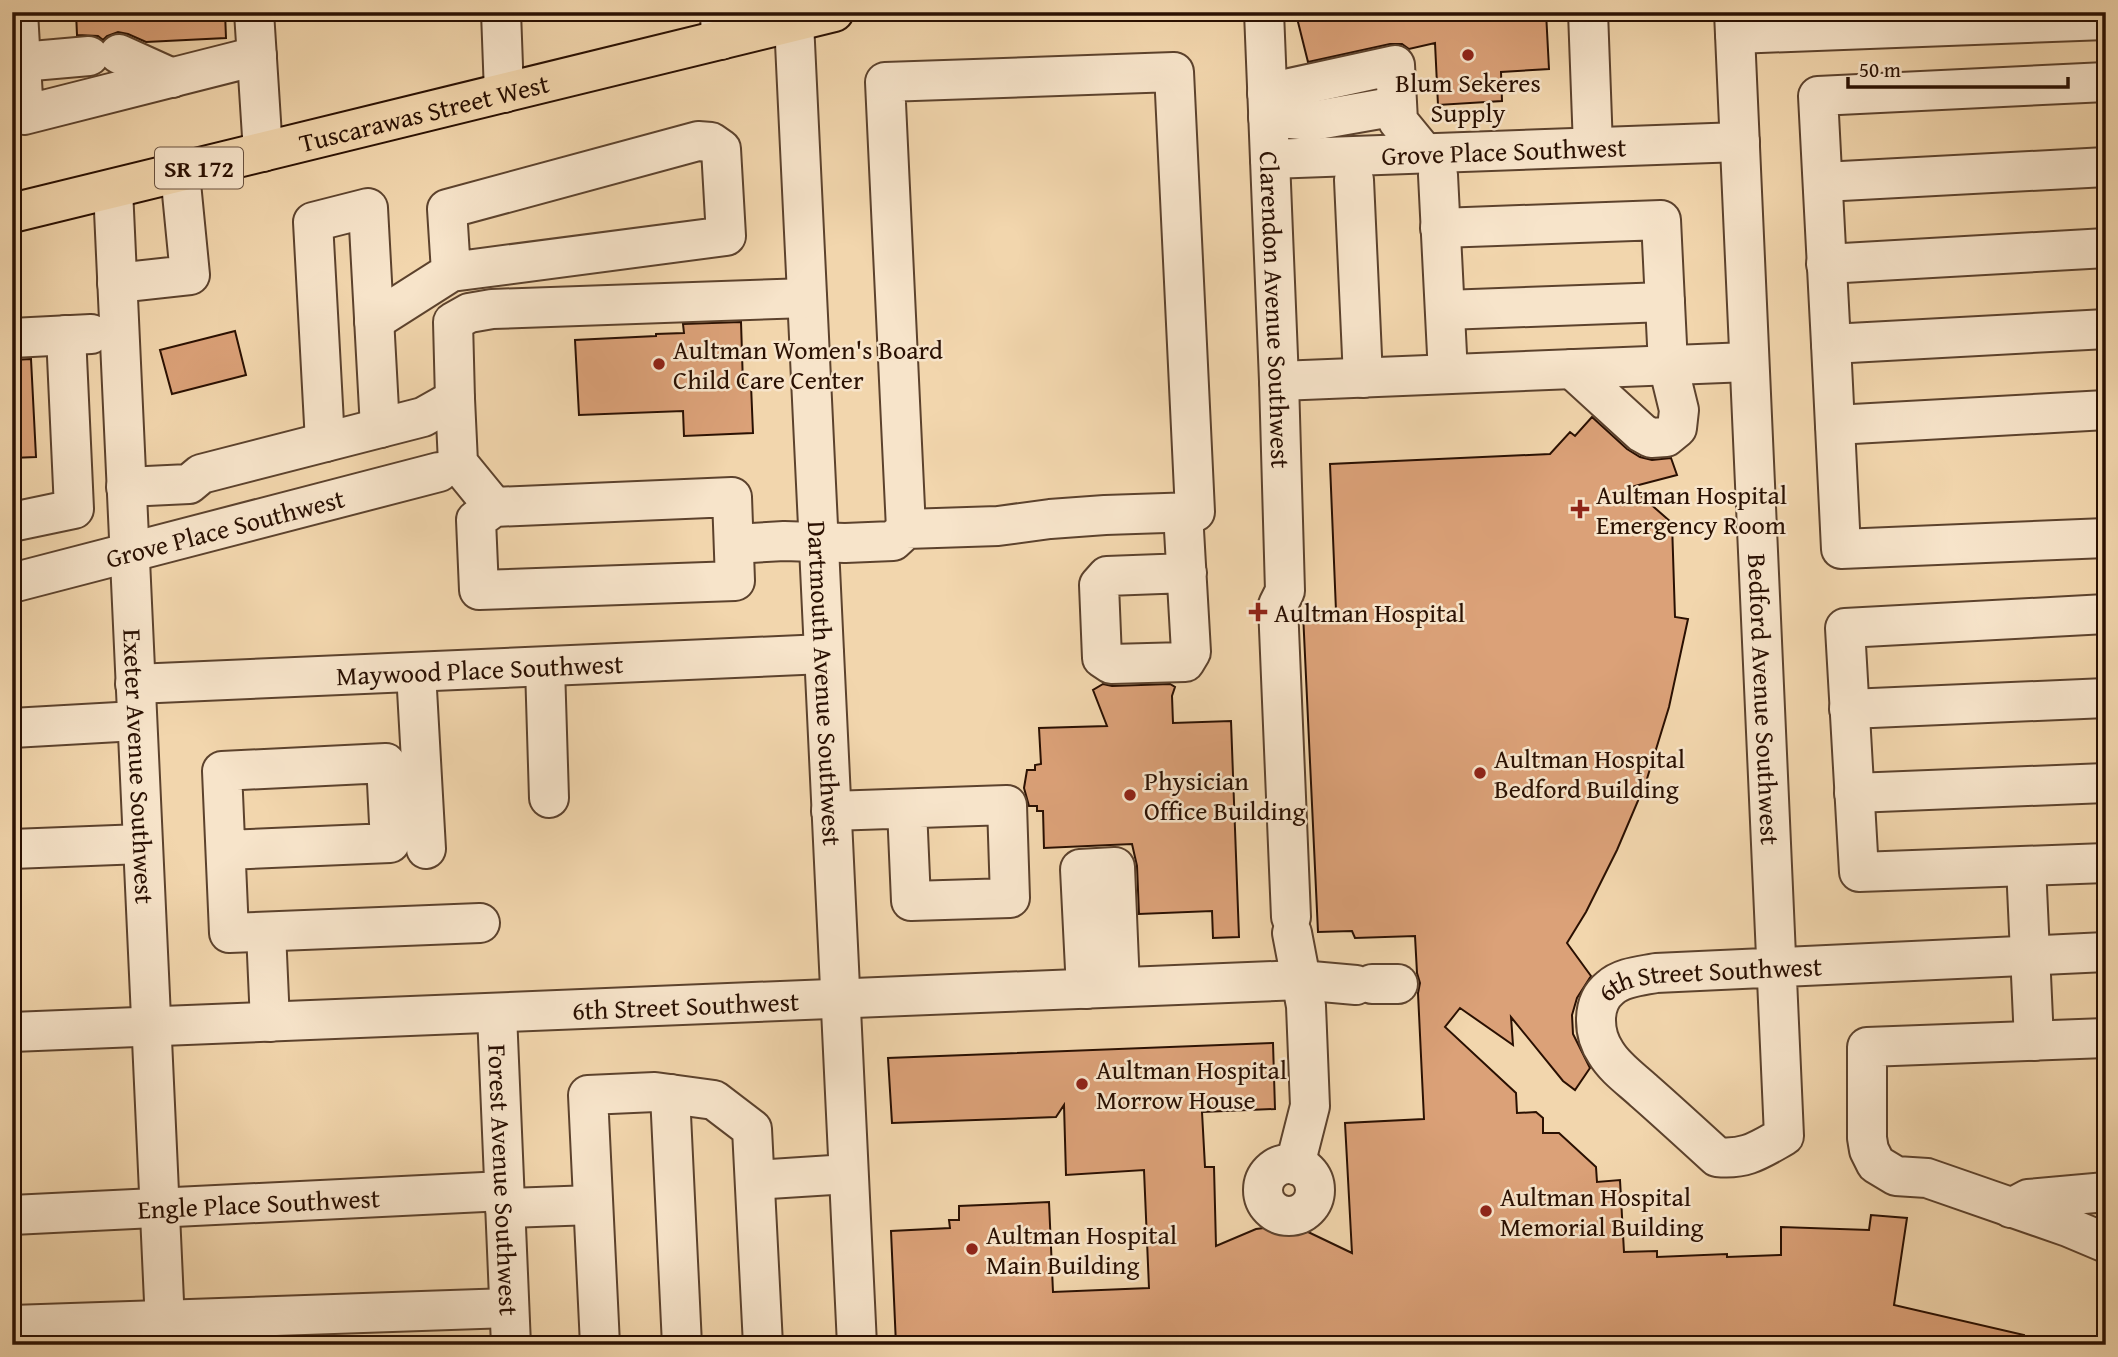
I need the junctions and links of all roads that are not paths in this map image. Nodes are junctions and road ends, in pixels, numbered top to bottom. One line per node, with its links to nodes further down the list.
1 (18, 12): 12 (street)
2 (254, 12): 11 (street)
3 (501, 12): 15 (street)
4 (834, 12): 8 (main road, Tuscarawas Street West / SR 172)
5 (1264, 12): 16 (street, Clarendon Avenue Southwest)
6 (1588, 12): 19 (street)
7 (2106, 20): 9 (street)
8 (794, 22): 10 (main road, Tuscarawas Street West / SR 172); 34 (street, Dartmouth Avenue Southwest)
9 (1734, 23): 18 (street, Bedford Avenue Southwest)
10 (721, 26): 15 (main road, Tuscarawas Street West / SR 172)
11 (257, 56): 13 (street); 20 (street)
12 (21, 62): 13 (street); 13 (street)
13 (172, 78)
14 (2106, 82): 26 (street)
15 (504, 93): 20 (main road, Tuscarawas Street West / SR 172)
16 (1267, 105): 17 (street); 17 (street); 21 (street, Clarendon Avenue Southwest)
17 (1397, 106): 22 (street)
18 (1740, 142): 19 (street, Grove Place Southwest); 43 (street, Bedford Avenue Southwest)
19 (1593, 148): 22 (street, Grove Place Southwest)
20 (263, 152): 24 (main road, Tuscarawas Street West / SR 172)
21 (1270, 159): 22 (street, Grove Place Southwest); 48 (street, Clarendon Avenue Southwest)
22 (1431, 164): 29 (street)
23 (2106, 167): 26 (street)
24 (180, 173): 27 (main road, Tuscarawas Street West / SR 172); 33 (street)
25 (1353, 180): 47 (street)
26 (1822, 182): 31 (street)
27 (113, 189): 28 (main road, Tuscarawas Street West / SR 172); 33 (street, Exeter Avenue Southwest)
28 (12, 214)
29 (1440, 228): 35 (street); 36 (street)
30 (2106, 248): 31 (street)
31 (1826, 264): 42 (street)
32 (451, 272): 32 (street); 37 (street)
33 (117, 282): 39 (street, Exeter Avenue Southwest)
34 (807, 298): 49 (street); 60 (street, Dartmouth Avenue Southwest)
35 (1665, 302): 36 (street); 44 (street)
36 (1445, 310): 46 (street)
37 (374, 321): 52 (street); 53 (street)
38 (2106, 329): 42 (street)
39 (120, 332): 40 (street); 55 (street, Exeter Avenue Southwest)
40 (66, 335): 41 (street); 58 (street)
41 (12, 338)
42 (1831, 344): 51 (street)
43 (1748, 362): 44 (street); 90 (street, Bedford Avenue Southwest)
44 (1668, 365): 45 (street); 45 (street)
45 (1572, 369): 46 (street)
46 (1448, 374): 47 (street)
47 (1363, 377): 48 (street)
48 (1279, 381): 91 (street, Clarendon Avenue Southwest)
49 (455, 399): 52 (street); 56 (street)
50 (2106, 410): 51 (street)
51 (1835, 425): 62 (street)
52 (386, 427): 53 (street)
53 (325, 442): 55 (street)
54 (439, 472): 63 (street, Grove Place Southwest)
55 (126, 478): 63 (street, Exeter Avenue Southwest)
56 (494, 507): 61 (street); 61 (street)
57 (1183, 513): 59 (street); 59 (street); 64 (street)
58 (12, 522)
59 (906, 529): 60 (street)
60 (817, 531): 61 (street); 67 (street, Dartmouth Avenue Southwest)
61 (733, 533)
62 (2106, 538)
63 (129, 551): 65 (street, Grove Place Southwest); 70 (street, Exeter Avenue Southwest)
64 (1187, 573)
65 (12, 583)
66 (2106, 614): 72 (street)
67 (824, 654): 68 (street, Maywood Place Southwest); 79 (street, Dartmouth Avenue Southwest)
68 (545, 667): 69 (street, Maywood Place Southwest); 77 (street)
69 (416, 672): 70 (street, Maywood Place Southwest); 82 (street)
70 (135, 684): 73 (street, Exeter Avenue Southwest)
71 (2106, 698): 72 (street)
72 (1849, 709): 76 (street)
73 (136, 721): 74 (street); 80 (street, Exeter Avenue Southwest)
74 (12, 728)
75 (2106, 783): 76 (street)
76 (1854, 793): 85 (street)
77 (549, 798)
78 (907, 809): 79 (street)
79 (831, 811): 93 (street, Dartmouth Avenue Southwest)
80 (142, 844): 81 (street); 96 (street, Exeter Avenue Southwest)
81 (12, 849)
82 (426, 849)
83 (226, 850): 83 (street); 87 (street)
84 (2106, 863): 85 (street)
85 (2015, 867): 89 (street)
86 (480, 923): 87 (street)
87 (277, 932): 95 (street)
88 (2106, 952): 89 (street, 6th Street Southwest)
89 (2020, 956): 90 (street, 6th Street Southwest); 99 (street)
90 (1777, 967): 101 (street, Bedford Avenue Southwest); 101 (street, 6th Street Southwest)
91 (1300, 980): 92 (street, 6th Street Southwest); 93 (street, 6th Street Southwest); 103 (street, Clarendon Avenue Southwest)
92 (1375, 984)
93 (840, 998): 94 (street, 6th Street Southwest); 102 (street, Dartmouth Avenue Southwest)
94 (497, 1014): 95 (street, 6th Street Southwest); 106 (street, Forest Avenue Southwest)
95 (281, 1022): 96 (street, 6th Street Southwest)
96 (150, 1027): 97 (street, 6th Street Southwest); 108 (street, Exeter Avenue Southwest)
97 (12, 1032)
98 (2106, 1038): 99 (street)
99 (2024, 1042): 109 (street)
100 (670, 1094): 104 (street); 107 (street); 116 (street)
101 (1784, 1136)
102 (848, 1163): 104 (street); 118 (street, Dartmouth Avenue Southwest)
103 (1295, 1165)
104 (754, 1168): 117 (street)
105 (2106, 1192): 109 (street)
106 (505, 1199): 107 (street, Engle Place Southwest); 108 (street, Engle Place Southwest); 113 (street, Forest Avenue Southwest)
107 (593, 1205): 115 (street)
108 (159, 1206): 110 (street, Engle Place Southwest); 114 (street, Exeter Avenue Southwest)
109 (2011, 1208): 111 (street)
110 (12, 1215)
111 (2106, 1243)
112 (12, 1325): 114 (street)
113 (510, 1327): 114 (street)
114 (165, 1332)
115 (600, 1345)
116 (682, 1345)
117 (763, 1345)
118 (857, 1345)

